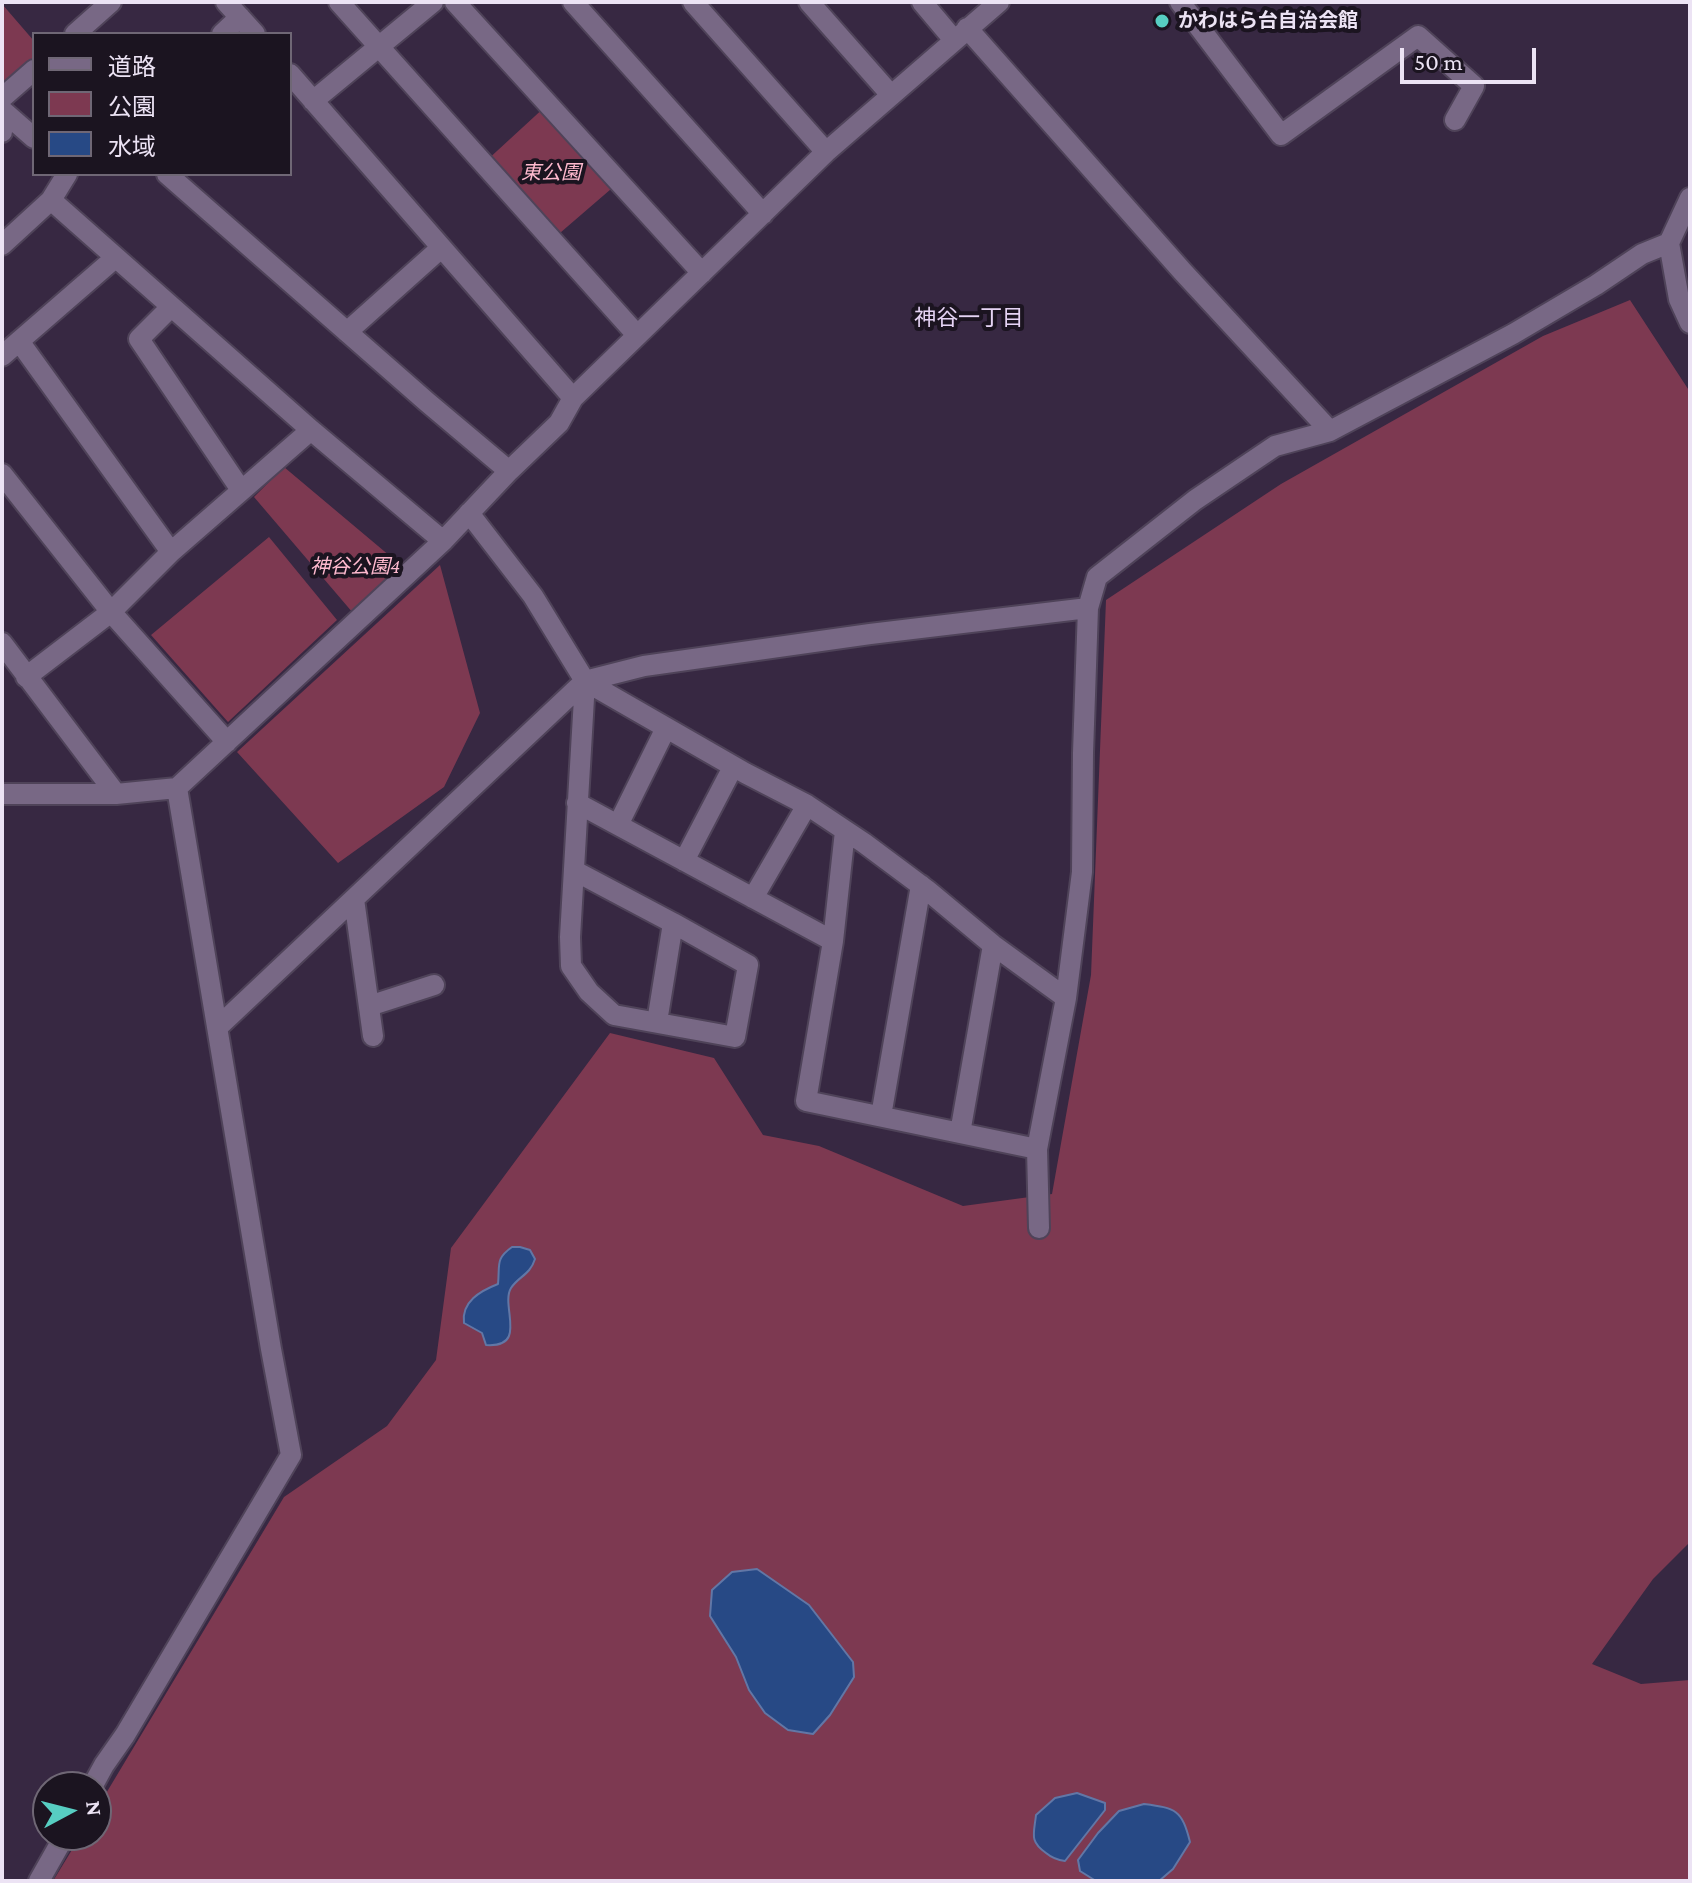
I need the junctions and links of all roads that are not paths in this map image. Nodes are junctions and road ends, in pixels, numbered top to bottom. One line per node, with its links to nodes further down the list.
1 (111, 2): 12 (street)
2 (339, 2): 16 (street)
3 (433, 2): 16 (street)
4 (455, 2): 35 (street)
5 (573, 2): 30 (street)
6 (693, 2): 25 (street)
7 (809, 2): 19 (street)
8 (922, 2): 15 (street)
9 (999, 2): 15 (street)
10 (1180, 2): 23 (street)
11 (233, 10): 13 (street); 14 (street)
12 (77, 32)
13 (223, 32)
14 (253, 32)
15 (961, 34): 19 (street); 44 (street)
16 (378, 46): 21 (street); 39 (street)
17 (32, 72): 20 (street)
18 (292, 76): 21 (street)
19 (891, 95): 25 (street)
20 (2, 98)
21 (313, 101): 33 (street)
22 (2, 110): 24 (street)
23 (1455, 120)
24 (32, 136)
25 (826, 152): 30 (street)
26 (66, 176): 29 (street)
27 (169, 176): 38 (street)
28 (1690, 198): 31 (street)
29 (51, 200): 32 (street); 34 (street)
30 (763, 214): 35 (street)
31 (1669, 243): 37 (street); 44 (street)
32 (2, 245)
33 (441, 248): 38 (street); 42 (street)
34 (115, 258): 36 (street); 40 (street)
35 (702, 273): 39 (street)
36 (171, 307): 43 (street); 47 (street)
37 (1690, 323)
38 (347, 332): 45 (street)
39 (637, 335): 42 (street)
40 (19, 341): 41 (street); 50 (street)
41 (2, 356)
42 (573, 398): 45 (street)
43 (311, 430): 47 (street); 49 (street)
44 (1330, 431): 51 (street)
45 (509, 471): 48 (street)
46 (2, 474): 52 (street)
47 (241, 490): 50 (street)
48 (469, 513): 49 (street); 55 (street)
49 (443, 541): 57 (street)
50 (171, 552): 52 (street)
51 (1088, 608): 55 (street); 75 (street)
52 (111, 612): 54 (street); 57 (street)
53 (2, 643): 54 (street)
54 (26, 677): 61 (street)
55 (585, 681): 56 (street); 62 (street); 70 (street)
56 (666, 728): 58 (street); 64 (street)
57 (227, 742): 59 (street)
58 (733, 767): 63 (street); 66 (street)
59 (177, 788): 61 (street); 78 (street)
60 (2, 794): 61 (street)
61 (116, 794)
62 (577, 803): 64 (street); 67 (street)
63 (807, 805): 65 (street); 69 (street)
64 (618, 825): 66 (street)
65 (845, 831): 68 (street); 72 (street)
66 (684, 861): 69 (street)
67 (575, 871): 71 (street); 77 (street)
68 (921, 885): 73 (street); 80 (street)
69 (753, 898): 72 (street)
70 (354, 899): 76 (street); 78 (street)
71 (673, 923): 77 (street); 77 (street)
72 (833, 941): 80 (street)
73 (993, 945): 75 (street); 81 (street)
74 (434, 985): 76 (street)
75 (1066, 998): 82 (street)
76 (369, 1006): 79 (street)
77 (657, 1022)
78 (218, 1027): 84 (street)
79 (373, 1036)
80 (881, 1116): 81 (street)
81 (960, 1133): 82 (street)
82 (1037, 1149): 83 (street)
83 (1039, 1228)
84 (102, 1771)
85 (56, 1851): 86 (street)
86 (39, 1881)

